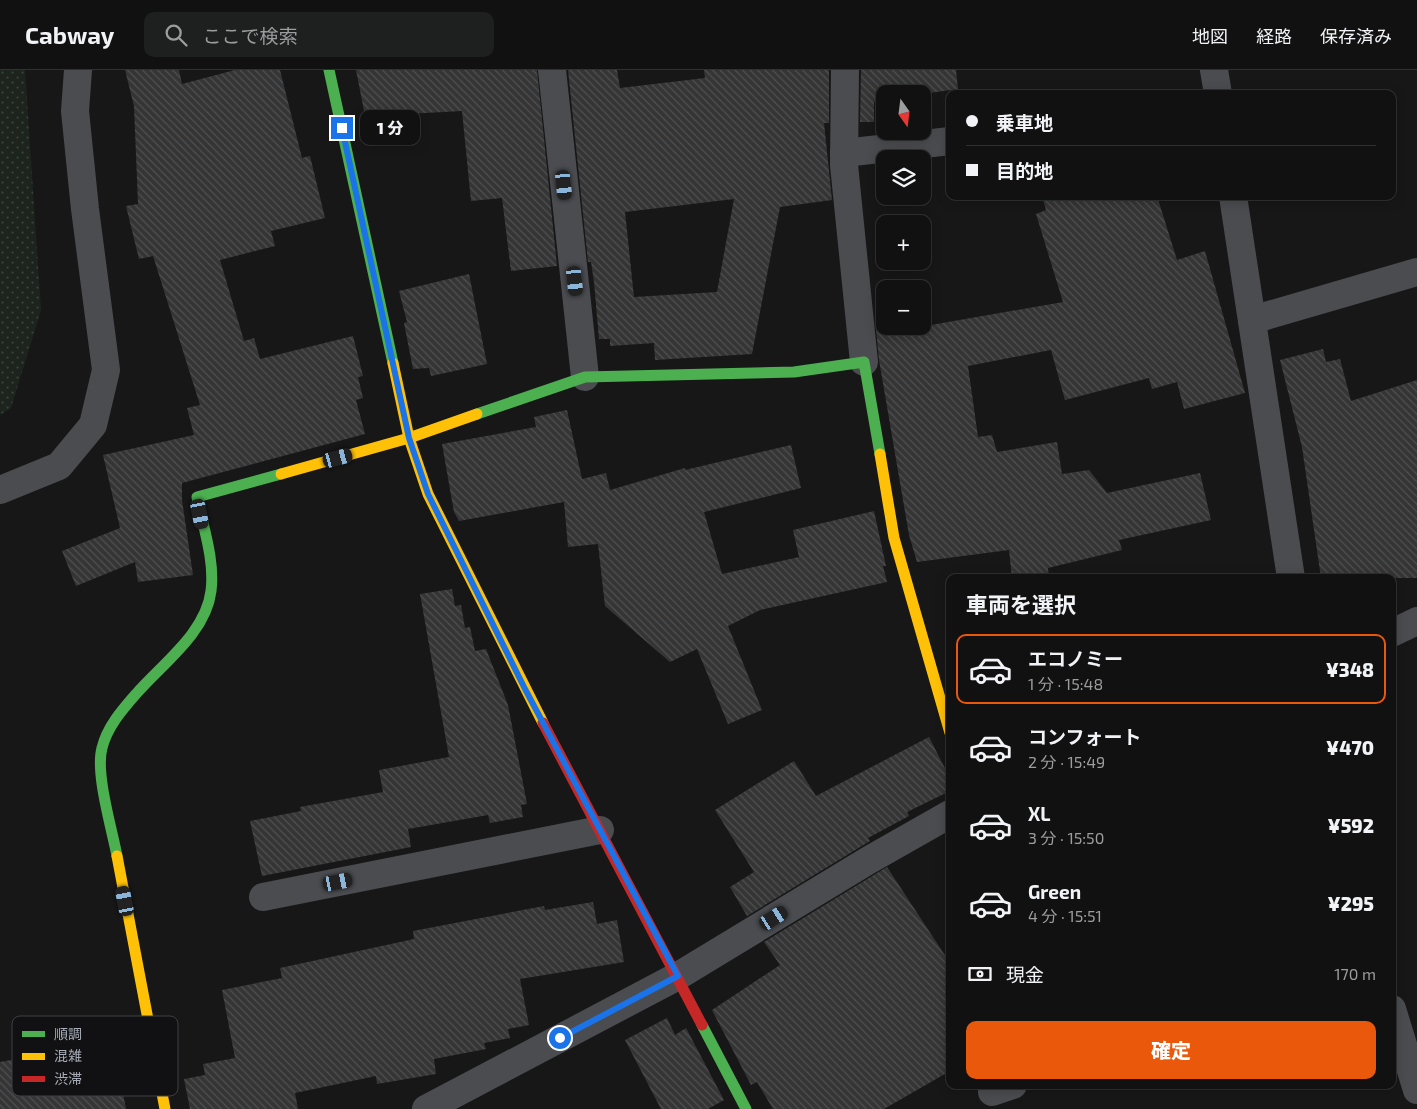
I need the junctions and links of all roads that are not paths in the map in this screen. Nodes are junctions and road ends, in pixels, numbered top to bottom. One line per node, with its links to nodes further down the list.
1 (78, 70): 15 (street)
2 (329, 70): 14 (street)
3 (552, 70): 13 (street)
4 (846, 70): 8 (street)
5 (1214, 70): 6 (street)
6 (1217, 90)
7 (946, 141): 8 (street)
8 (844, 153): 12 (street)
9 (1234, 200): 11 (street)
10 (1417, 272): 11 (street)
11 (1252, 320): 16 (street)
12 (864, 362): 13 (street); 19 (street)
13 (585, 378): 14 (street)
14 (409, 438): 21 (street); 24 (street)
15 (0, 490)
16 (1290, 574)
17 (1417, 621): 18 (street)
18 (1396, 631)
19 (946, 719)
20 (946, 816): 23 (street)
21 (600, 830): 22 (street); 23 (street)
22 (263, 897)
23 (678, 976): 29 (street); 30 (street)
24 (148, 1016)
25 (1396, 1022): 26 (street)
26 (1417, 1090)
27 (163, 1096): 28 (street)
28 (166, 1109)
29 (426, 1109)
30 (746, 1109)

